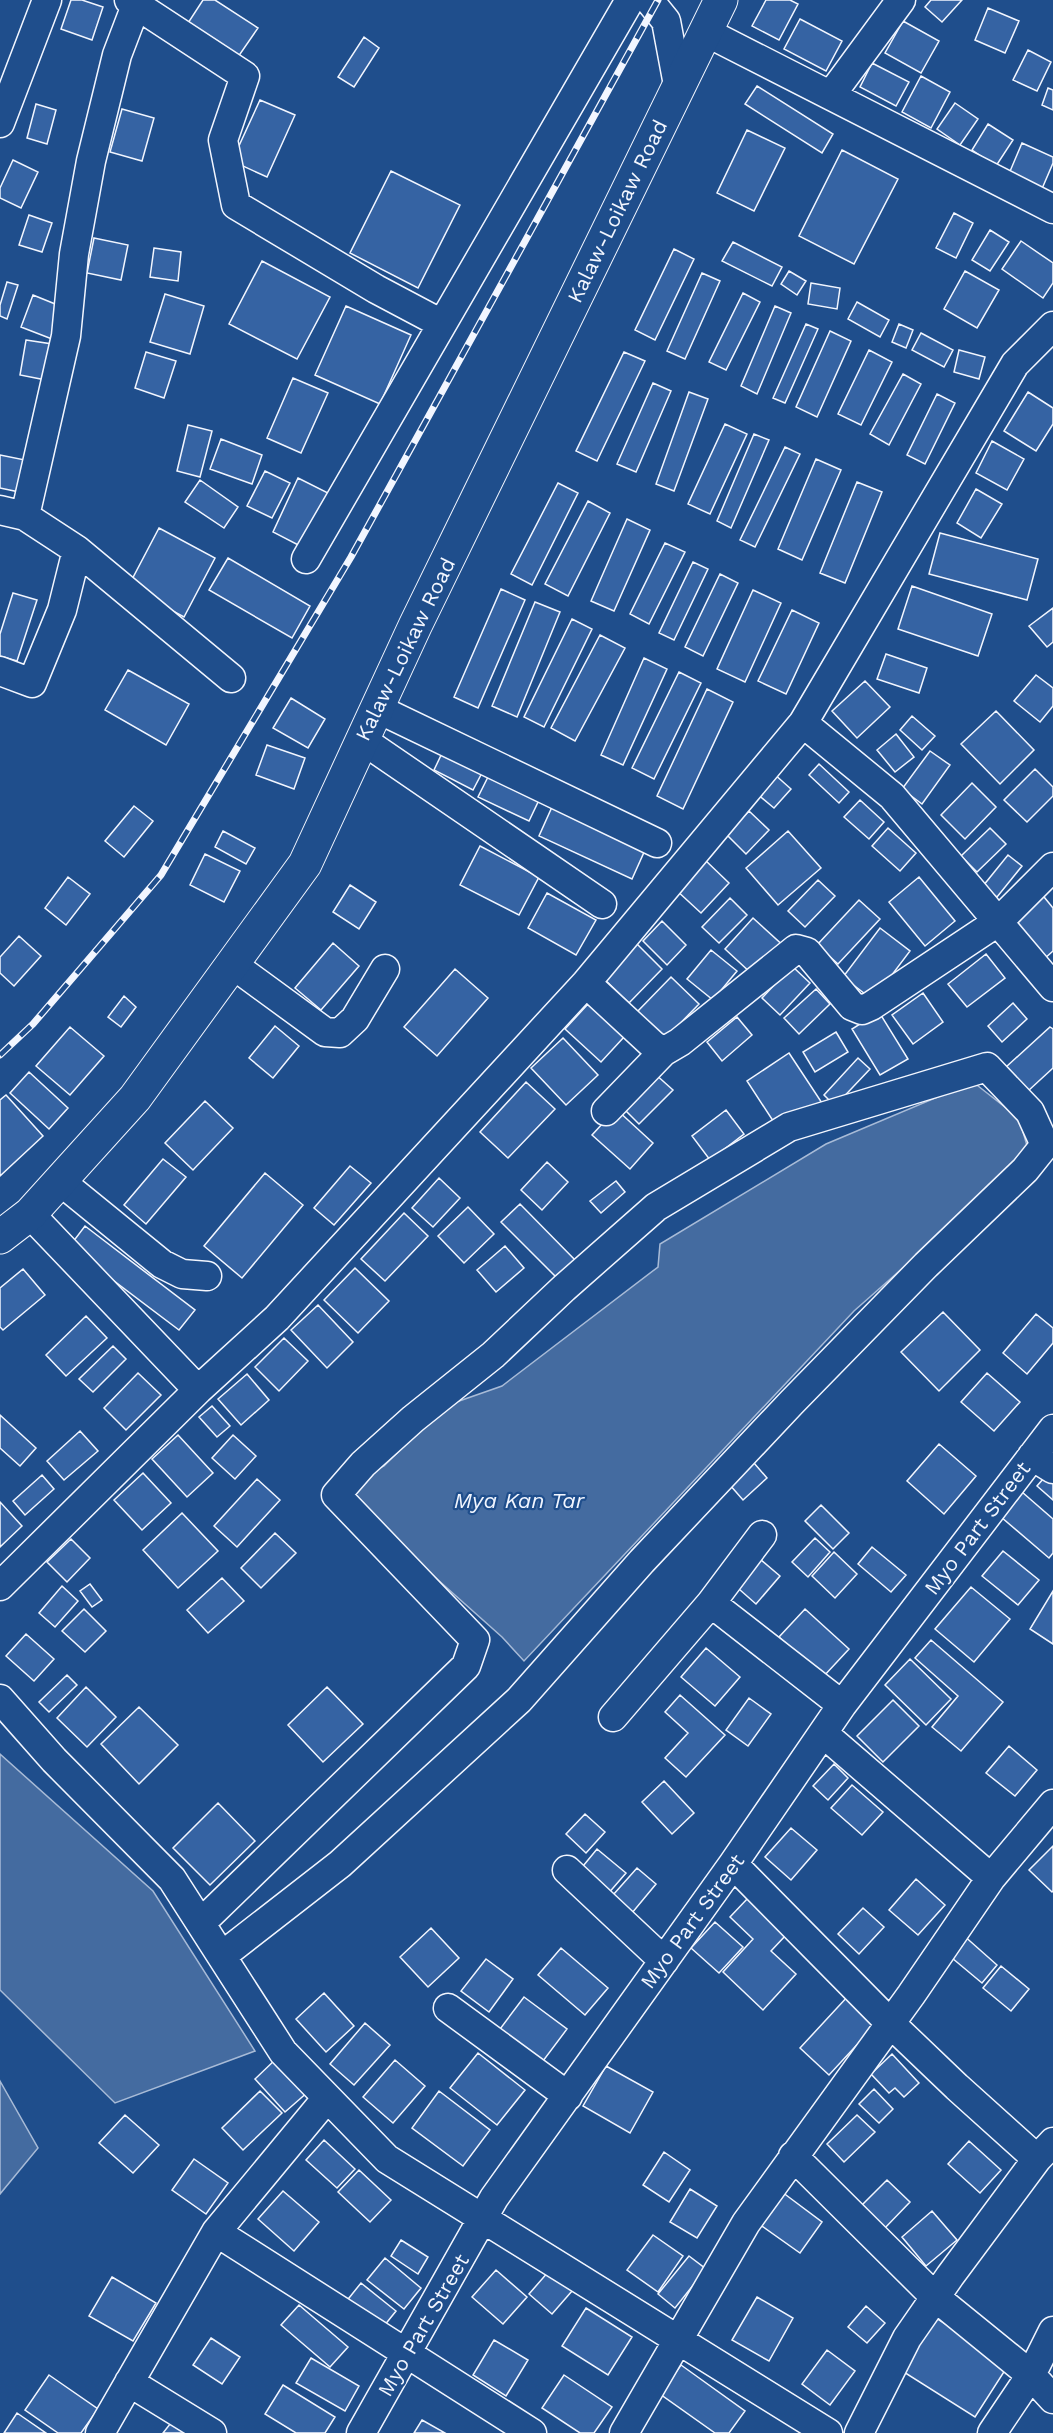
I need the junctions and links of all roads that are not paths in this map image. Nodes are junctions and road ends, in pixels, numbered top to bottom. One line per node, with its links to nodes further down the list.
1 (47, 0): 10 (street)
2 (630, 0): 12 (street)
3 (649, 0): 8 (street)
4 (721, 0): 7 (main road, Kalaw-Loikaw Road)
5 (901, 0): 9 (street)
6 (135, 1): 12 (street); 14 (street)
7 (704, 32): 8 (main road, Kalaw-Loikaw Road); 9 (street)
8 (678, 86): 19 (main road, Kalaw-Loikaw Road)
9 (831, 95): 11 (street)
10 (0, 123)
11 (1053, 209)
12 (442, 324): 16 (street)
13 (1053, 326): 20 (street)
14 (13, 513): 15 (street)
15 (77, 550): 17 (street); 18 (street)
16 (306, 559)
17 (0, 671)
18 (231, 678)
19 (376, 708): 21 (main road, Kalaw-Loikaw Road); 22 (street)
20 (803, 723): 25 (street); 28 (street)
21 (361, 739): 24 (street); 26 (main road, Kalaw-Loikaw Road)
22 (657, 843)
23 (1053, 867): 25 (street)
24 (602, 904)
25 (999, 921): 29 (street); 30 (street)
26 (232, 964): 27 (street); 32 (main road, Kalaw-Loikaw Road)
27 (385, 969)
28 (586, 982): 30 (street); 36 (street)
29 (1053, 987)
30 (663, 1052): 31 (street)
31 (606, 1111)
32 (60, 1181): 33 (main road, Kalaw-Loikaw Road); 35 (street)
33 (30, 1214): 34 (main road, Kalaw-Loikaw Road); 36 (street)
34 (0, 1237)
35 (207, 1276)
36 (198, 1390): 40 (street)
37 (1053, 1429): 38 (street, Myo Part Street)
38 (1043, 1462): 43 (street, Myo Part Street)
39 (762, 1535): 41 (street)
40 (0, 1586)
41 (711, 1603): 43 (street); 44 (street)
42 (0, 1699): 50 (street)
43 (842, 1705): 45 (street, Myo Part Street)
44 (613, 1717)
45 (824, 1734): 47 (street, Myo Part Street); 49 (street)
46 (1053, 1804): 49 (street)
47 (734, 1864): 52 (street, Myo Part Street); 54 (street)
48 (567, 1870): 52 (street)
49 (991, 1878): 54 (street)
50 (202, 1922): 51 (street); 51 (street)
51 (223, 1955): 56 (street)
52 (664, 1961): 55 (street, Myo Part Street)
53 (448, 2008): 55 (street)
54 (890, 2023): 57 (street); 58 (street)
55 (568, 2096): 59 (street, Myo Part Street)
56 (327, 2098): 59 (street); 60 (street)
57 (1045, 2150): 61 (street)
58 (793, 2156): 61 (street); 63 (street)
59 (483, 2218): 63 (street); 64 (street, Myo Part Street)
60 (216, 2232): 64 (street); 66 (street)
61 (935, 2297): 65 (street); 74 (street)
62 (1053, 2331): 65 (street)
63 (677, 2339): 72 (street); 73 (street)
64 (406, 2354): 70 (street, Myo Part Street); 71 (street)
65 (1031, 2375): 67 (street); 75 (street)
66 (129, 2382): 68 (street); 69 (street)
67 (1053, 2399)
68 (100, 2433)
69 (212, 2433)
70 (361, 2433)
71 (532, 2433)
72 (624, 2433)
73 (828, 2433)
74 (859, 2433)
75 (992, 2433)

